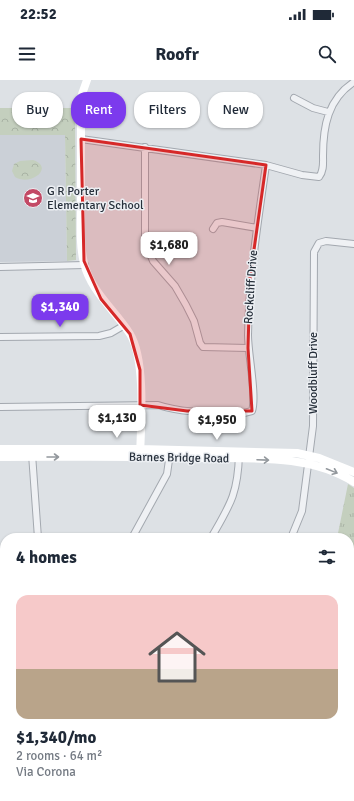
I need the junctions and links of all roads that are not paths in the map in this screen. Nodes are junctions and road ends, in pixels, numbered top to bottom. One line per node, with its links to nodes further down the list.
1 (87, 80): 5 (main road)
2 (354, 82): 4 (street)
3 (294, 98): 4 (street)
4 (328, 112): 7 (street)
5 (81, 139): 6 (street); 11 (main road)
6 (145, 147): 7 (street); 15 (street)
7 (266, 164): 8 (street, Rockcliff Drive)
8 (257, 228): 9 (street); 15 (street, Rockcliff Drive)
9 (213, 229)
10 (354, 244): 24 (street, Woodbluff Drive)
11 (85, 266): 12 (street); 13 (main road)
12 (0, 267)
13 (123, 326): 14 (street); 16 (main road)
14 (0, 337)
15 (248, 348): 16 (street, Rockcliff Drive)
16 (140, 405): 17 (street); 19 (main road)
17 (0, 407)
18 (0, 449): 20 (main road, Barnes Bridge Road)
19 (140, 452): 20 (main road, Barnes Bridge Road); 21 (main road, Barnes Bridge Road)
20 (32, 453): 23 (main road, Barnes Bridge Road); 27 (street)
21 (170, 453): 22 (main road, Barnes Bridge Road); 28 (street)
22 (239, 455): 24 (main road, Barnes Bridge Road); 29 (street)
23 (0, 457)
24 (308, 459): 25 (main road, Barnes Bridge Road); 26 (main road, Barnes Bridge Road, one-way to 26); 30 (street, Woodbluff Drive)
25 (354, 472)
26 (354, 482)
27 (38, 533)
28 (135, 533)
29 (214, 533)
30 (292, 533)

